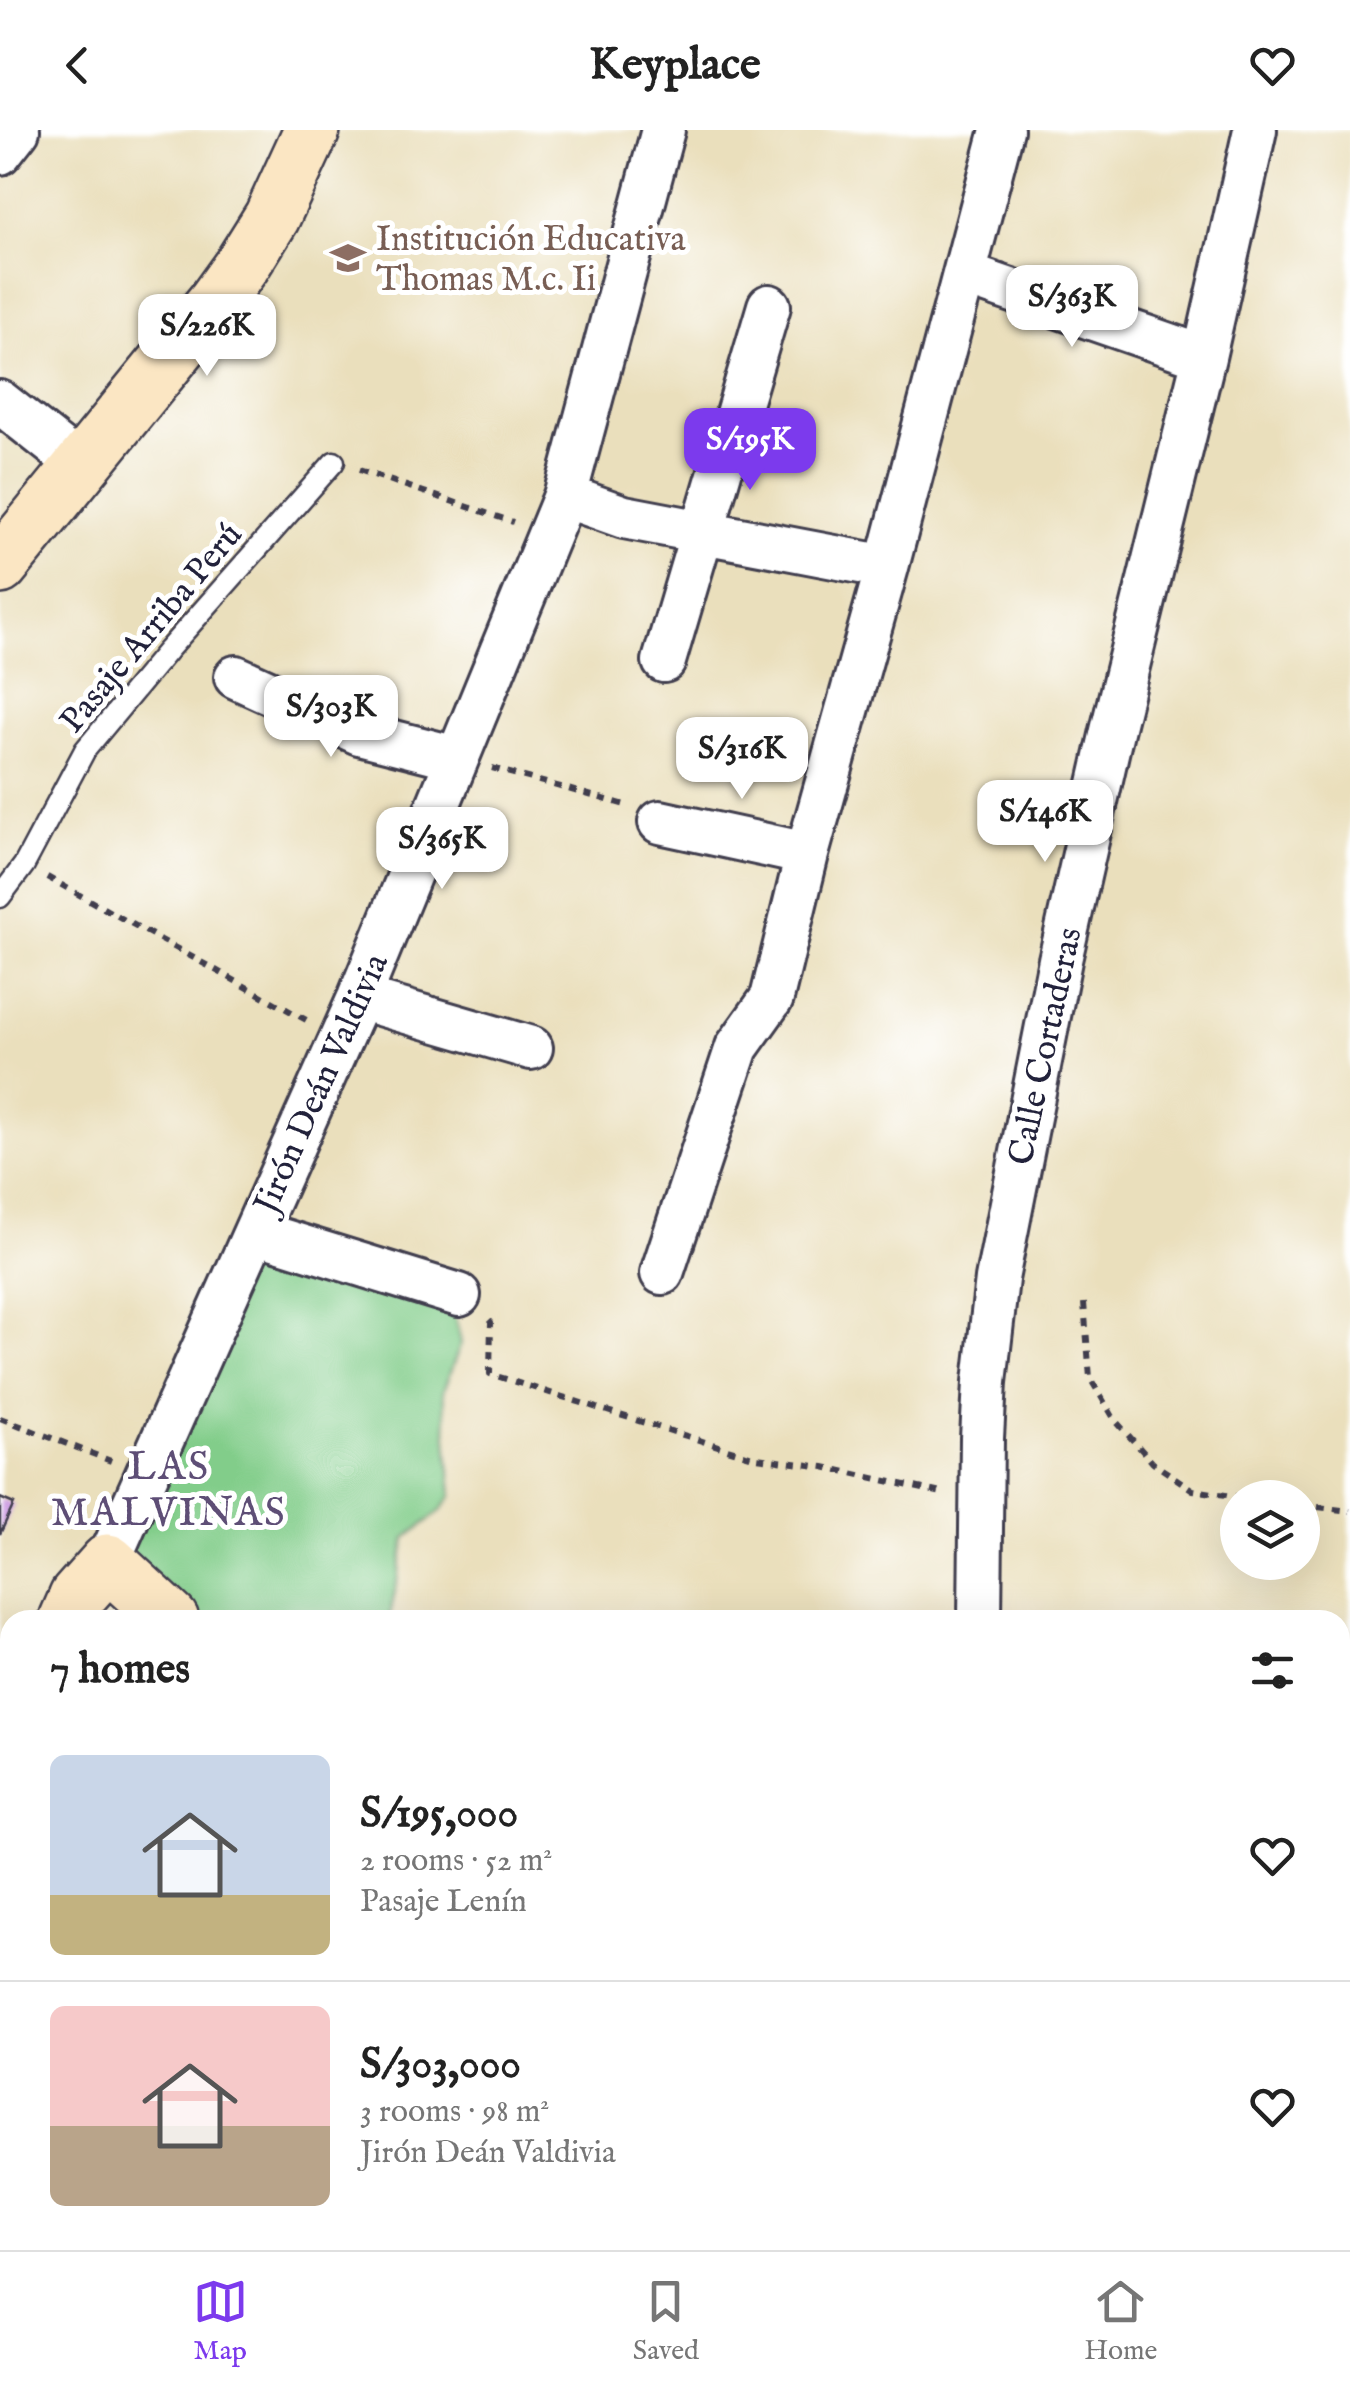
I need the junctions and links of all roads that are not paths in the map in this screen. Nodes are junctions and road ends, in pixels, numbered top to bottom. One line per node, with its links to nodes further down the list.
1 (18, 130): 6 (street)
2 (312, 130): 12 (street)
3 (663, 130): 13 (street, Jirón Deán Valdivia)
4 (1002, 130): 7 (street)
5 (1255, 130): 9 (street, Calle Cortaderas)
6 (0, 153)
7 (964, 274): 9 (street); 16 (street)
8 (769, 306): 14 (street)
9 (1204, 357): 31 (street, Calle Cortaderas)
10 (0, 402): 12 (street)
11 (334, 462): 22 (lane, Pasaje Arriba Perú)
12 (81, 466): 15 (street)
13 (557, 516): 14 (street); 19 (street, Jirón Deán Valdivia)
14 (700, 533): 16 (street); 17 (street)
15 (0, 566)
16 (887, 567): 21 (street)
17 (664, 661)
18 (236, 677): 19 (street)
19 (457, 758): 23 (street, Jirón Deán Valdivia)
20 (646, 814): 21 (street)
21 (807, 854): 26 (street)
22 (1, 892)
23 (360, 998): 24 (street); 25 (street, Jirón Deán Valdivia)
24 (531, 1048)
25 (255, 1232): 27 (street); 28 (street, Jirón Deán Valdivia)
26 (662, 1273)
27 (459, 1295)
28 (108, 1562): 29 (street, Jirón Deán Valdivia); 30 (street)
29 (71, 1610)
30 (160, 1610)
31 (980, 1610)

